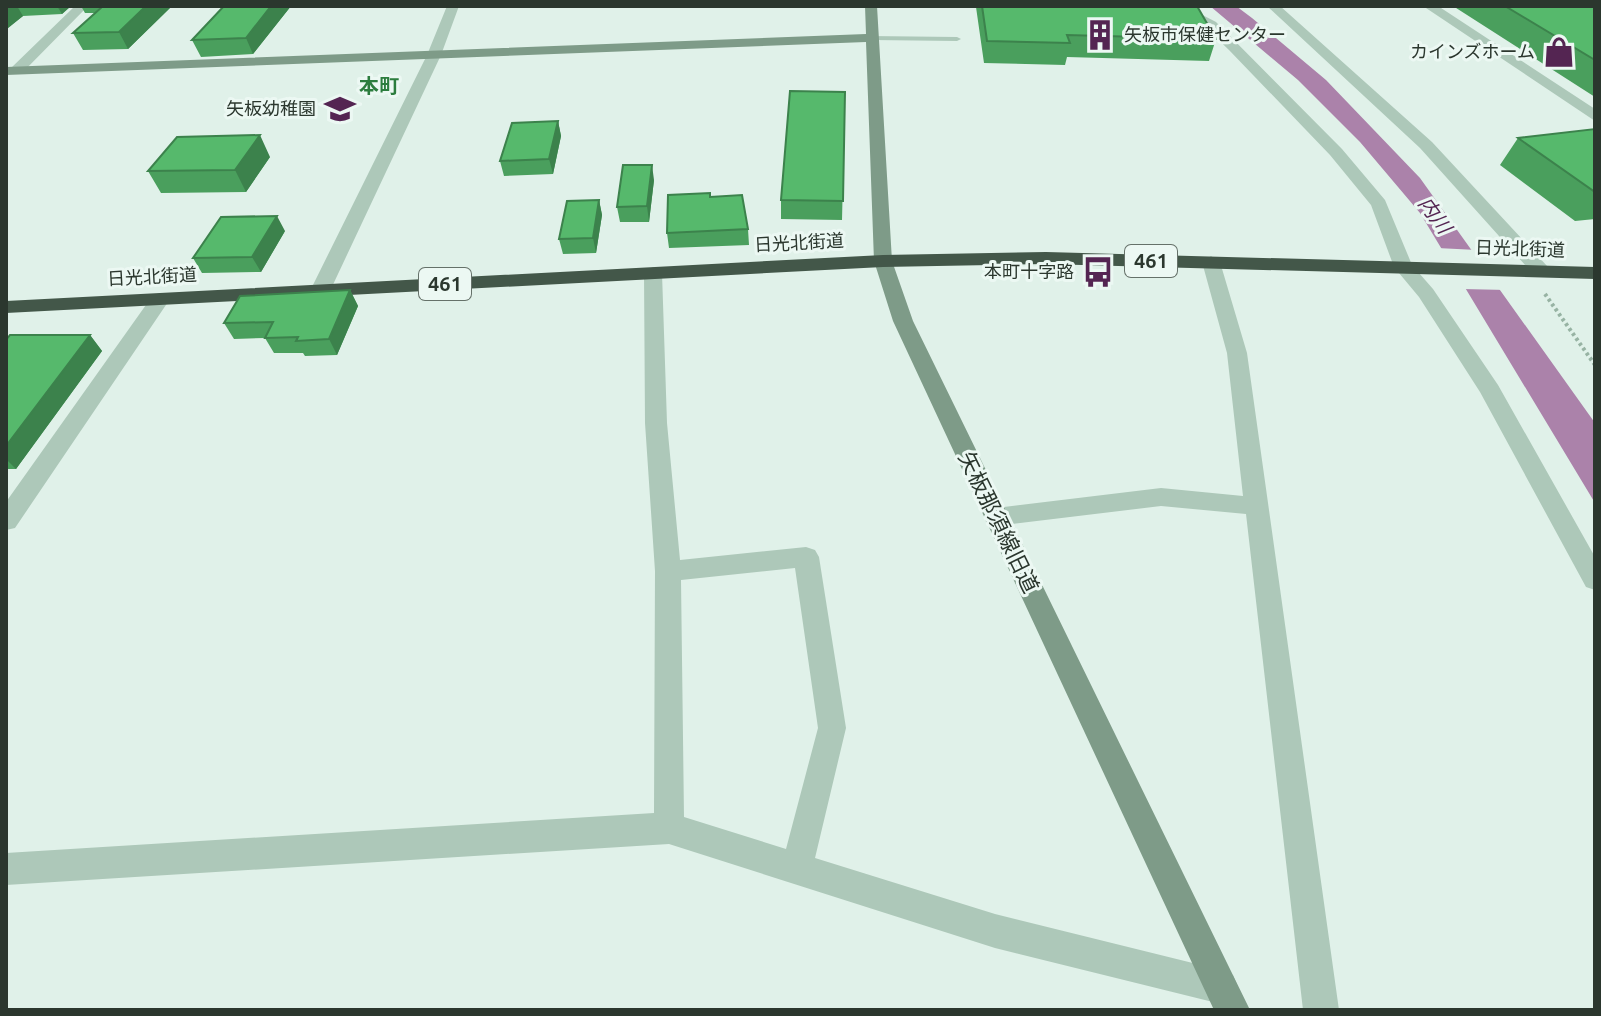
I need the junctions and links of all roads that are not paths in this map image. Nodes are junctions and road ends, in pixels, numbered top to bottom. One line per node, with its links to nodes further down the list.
1 (82, 6): 10 (street)
2 (453, 6): 9 (street)
3 (871, 6): 7 (street, 矢板那須線旧道)
4 (1176, 6): 14 (street)
5 (1273, 6): 15 (street)
6 (1429, 6): 11 (street)
7 (872, 38): 8 (lane); 9 (street); 12 (street, 矢板那須線旧道)
8 (957, 39)
9 (434, 55): 10 (street); 18 (street)
10 (11, 71)
11 (1595, 116)
12 (883, 261): 13 (highway, 日光北街道 / 461); 16 (highway, 日光北街道 / 461); 22 (street, 矢板那須線旧道)
13 (1211, 262): 14 (highway, 日光北街道 / 461); 21 (street)
14 (1411, 268): 15 (highway, 日光北街道 / 461); 25 (street)
15 (1528, 271): 17 (highway, 日光北街道 / 461)
16 (653, 273): 18 (highway, 日光北街道 / 461); 24 (street)
17 (1595, 273)
18 (320, 291): 19 (highway, 日光北街道 / 461)
19 (160, 299): 20 (highway, 日光北街道 / 461); 23 (street)
20 (6, 307)
21 (1258, 506): 22 (street); 30 (street)
22 (996, 517): 29 (street, 矢板那須線旧道)
23 (6, 521)
24 (668, 571): 26 (street); 27 (street)
25 (1595, 580)
26 (669, 828): 27 (street); 28 (street)
27 (797, 866): 29 (street)
28 (6, 869)
29 (1227, 999)
30 (1321, 1010)

